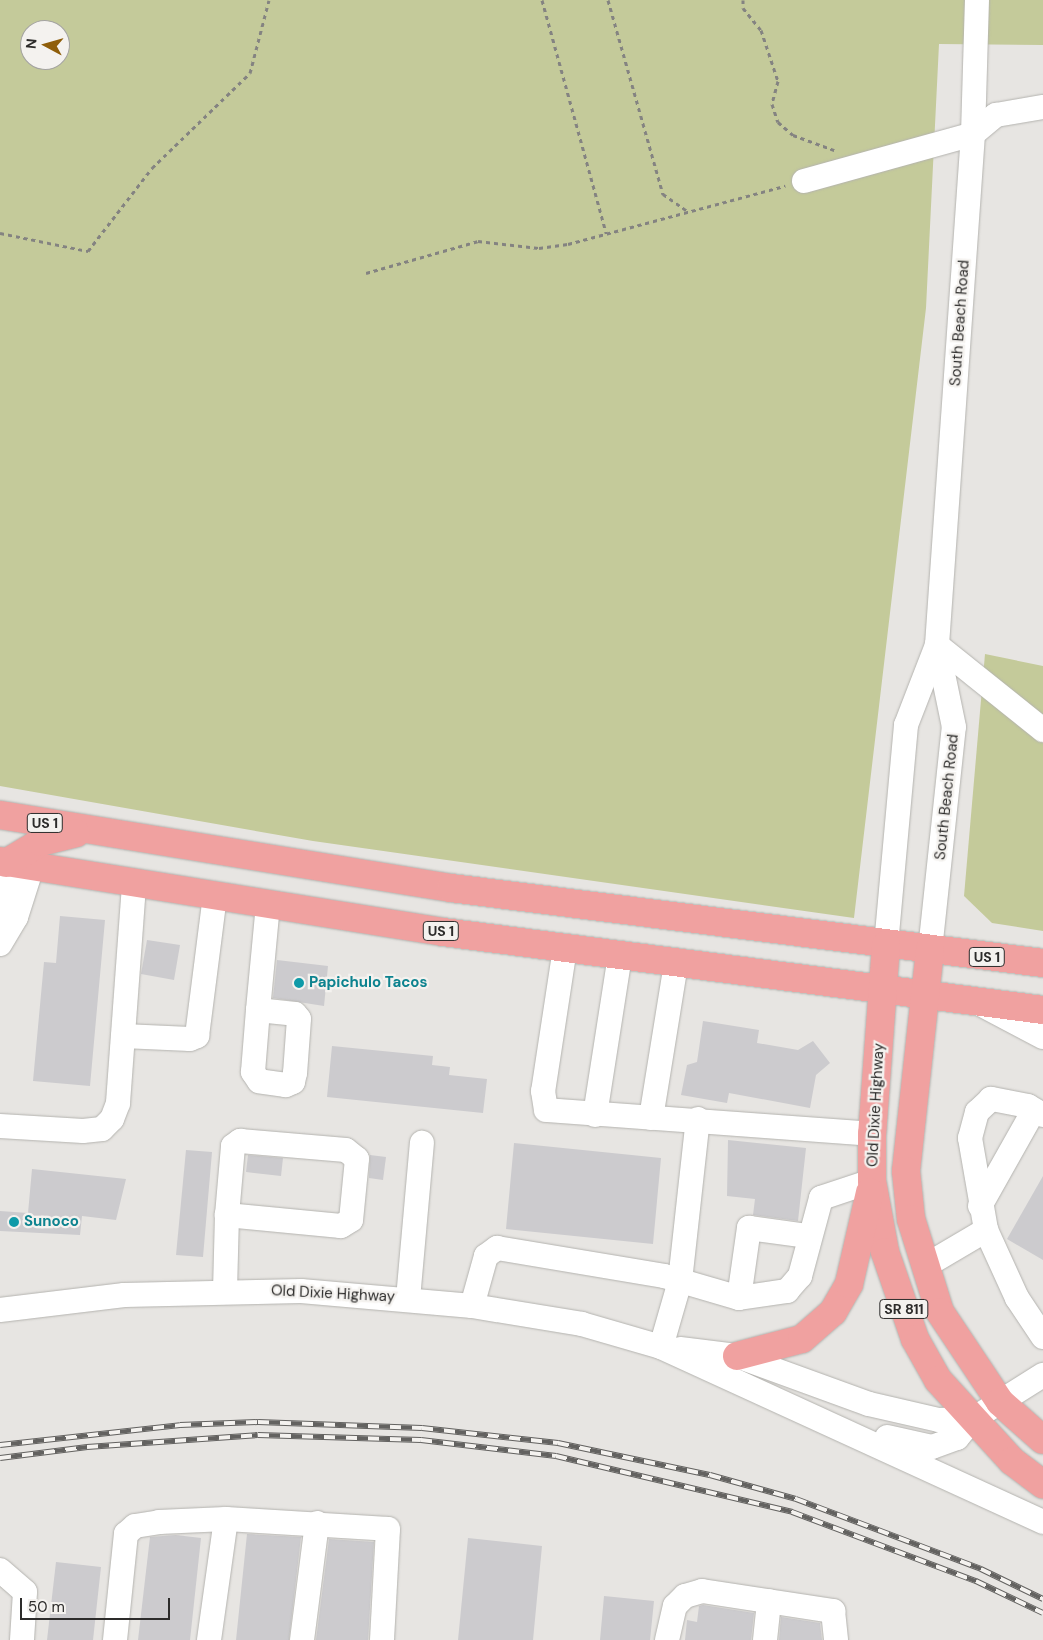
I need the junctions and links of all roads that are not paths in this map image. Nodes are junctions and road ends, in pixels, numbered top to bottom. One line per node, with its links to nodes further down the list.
1 (978, 0): 3 (street, South Beach Road)
2 (1043, 107): 3 (street)
3 (973, 134): 4 (street); 5 (street, South Beach Road)
4 (804, 181)
5 (937, 645): 6 (street); 15 (street, South Beach Road); 17 (street, South Beach Road)
6 (1043, 730)
7 (6, 822): 8 (main road, US 1)
8 (90, 830): 9 (main road); 15 (main road, US 1)
9 (12, 864): 10 (main road, US 1); 13 (street); 14 (street)
10 (134, 883): 11 (main road, US 1); 26 (street)
11 (215, 896): 12 (main road, US 1); 26 (street)
12 (268, 904): 16 (main road, US 1); 24 (street)
13 (0, 917)
14 (0, 944)
15 (886, 945): 17 (main road, US 1); 21 (main road, Old Dixie Highway / SR 811)
16 (565, 948): 18 (main road, US 1); 29 (street)
17 (930, 950): 20 (main road, US 1); 22 (main road, SR 811)
18 (620, 956): 19 (main road, US 1); 29 (street)
19 (676, 963): 21 (main road, US 1); 30 (street)
20 (1043, 964)
21 (883, 990): 22 (main road, US 1); 33 (main road, Old Dixie Highway / SR 811)
22 (925, 996): 23 (main road, US 1); 40 (main road, SR 811)
23 (978, 1003): 25 (main road, US 1); 27 (street)
24 (258, 1010)
25 (1043, 1010)
26 (123, 1036): 32 (street)
27 (1043, 1037)
28 (1039, 1112): 36 (street); 36 (street)
29 (595, 1115): 30 (street)
30 (652, 1118): 31 (street)
31 (698, 1119): 33 (street); 41 (street)
32 (0, 1126)
33 (872, 1134): 35 (main road, Old Dixie Highway / SR 811)
34 (422, 1143): 44 (street)
35 (872, 1181): 39 (street); 49 (main road); 53 (main road, Old Dixie Highway / SR 811)
36 (980, 1206): 38 (street)
37 (227, 1216): 37 (street); 42 (street)
38 (986, 1230): 40 (street); 47 (street)
39 (808, 1236): 43 (street); 43 (street)
40 (925, 1266): 52 (main road, SR 811)
41 (680, 1281): 43 (street); 45 (street); 48 (street)
42 (225, 1291): 44 (street, Old Dixie Highway); 46 (street, Old Dixie Highway)
43 (739, 1298)
44 (408, 1299): 45 (street, Old Dixie Highway)
45 (472, 1306): 48 (street, Old Dixie Highway)
46 (0, 1310)
47 (1043, 1337)
48 (661, 1347): 49 (street, Old Dixie Highway); 51 (street, Old Dixie Highway)
49 (737, 1356): 53 (street, Old Dixie Highway)
50 (1043, 1375): 52 (street)
51 (774, 1400): 53 (street); 57 (street, Old Dixie Highway)
52 (1000, 1402): 53 (street); 54 (main road, SR 811)
53 (973, 1420): 55 (main road, Old Dixie Highway / SR 811)
54 (1043, 1440)
55 (1043, 1484)
56 (226, 1519): 58 (street); 62 (street); 63 (street)
57 (1043, 1522)
58 (316, 1523): 64 (street); 65 (street)
59 (0, 1570): 61 (street)
60 (769, 1601): 66 (street); 67 (street); 68 (street)
61 (22, 1640)
62 (115, 1640)
63 (209, 1640)
64 (302, 1640)
65 (382, 1640)
66 (666, 1640)
67 (764, 1640)
68 (836, 1640)

